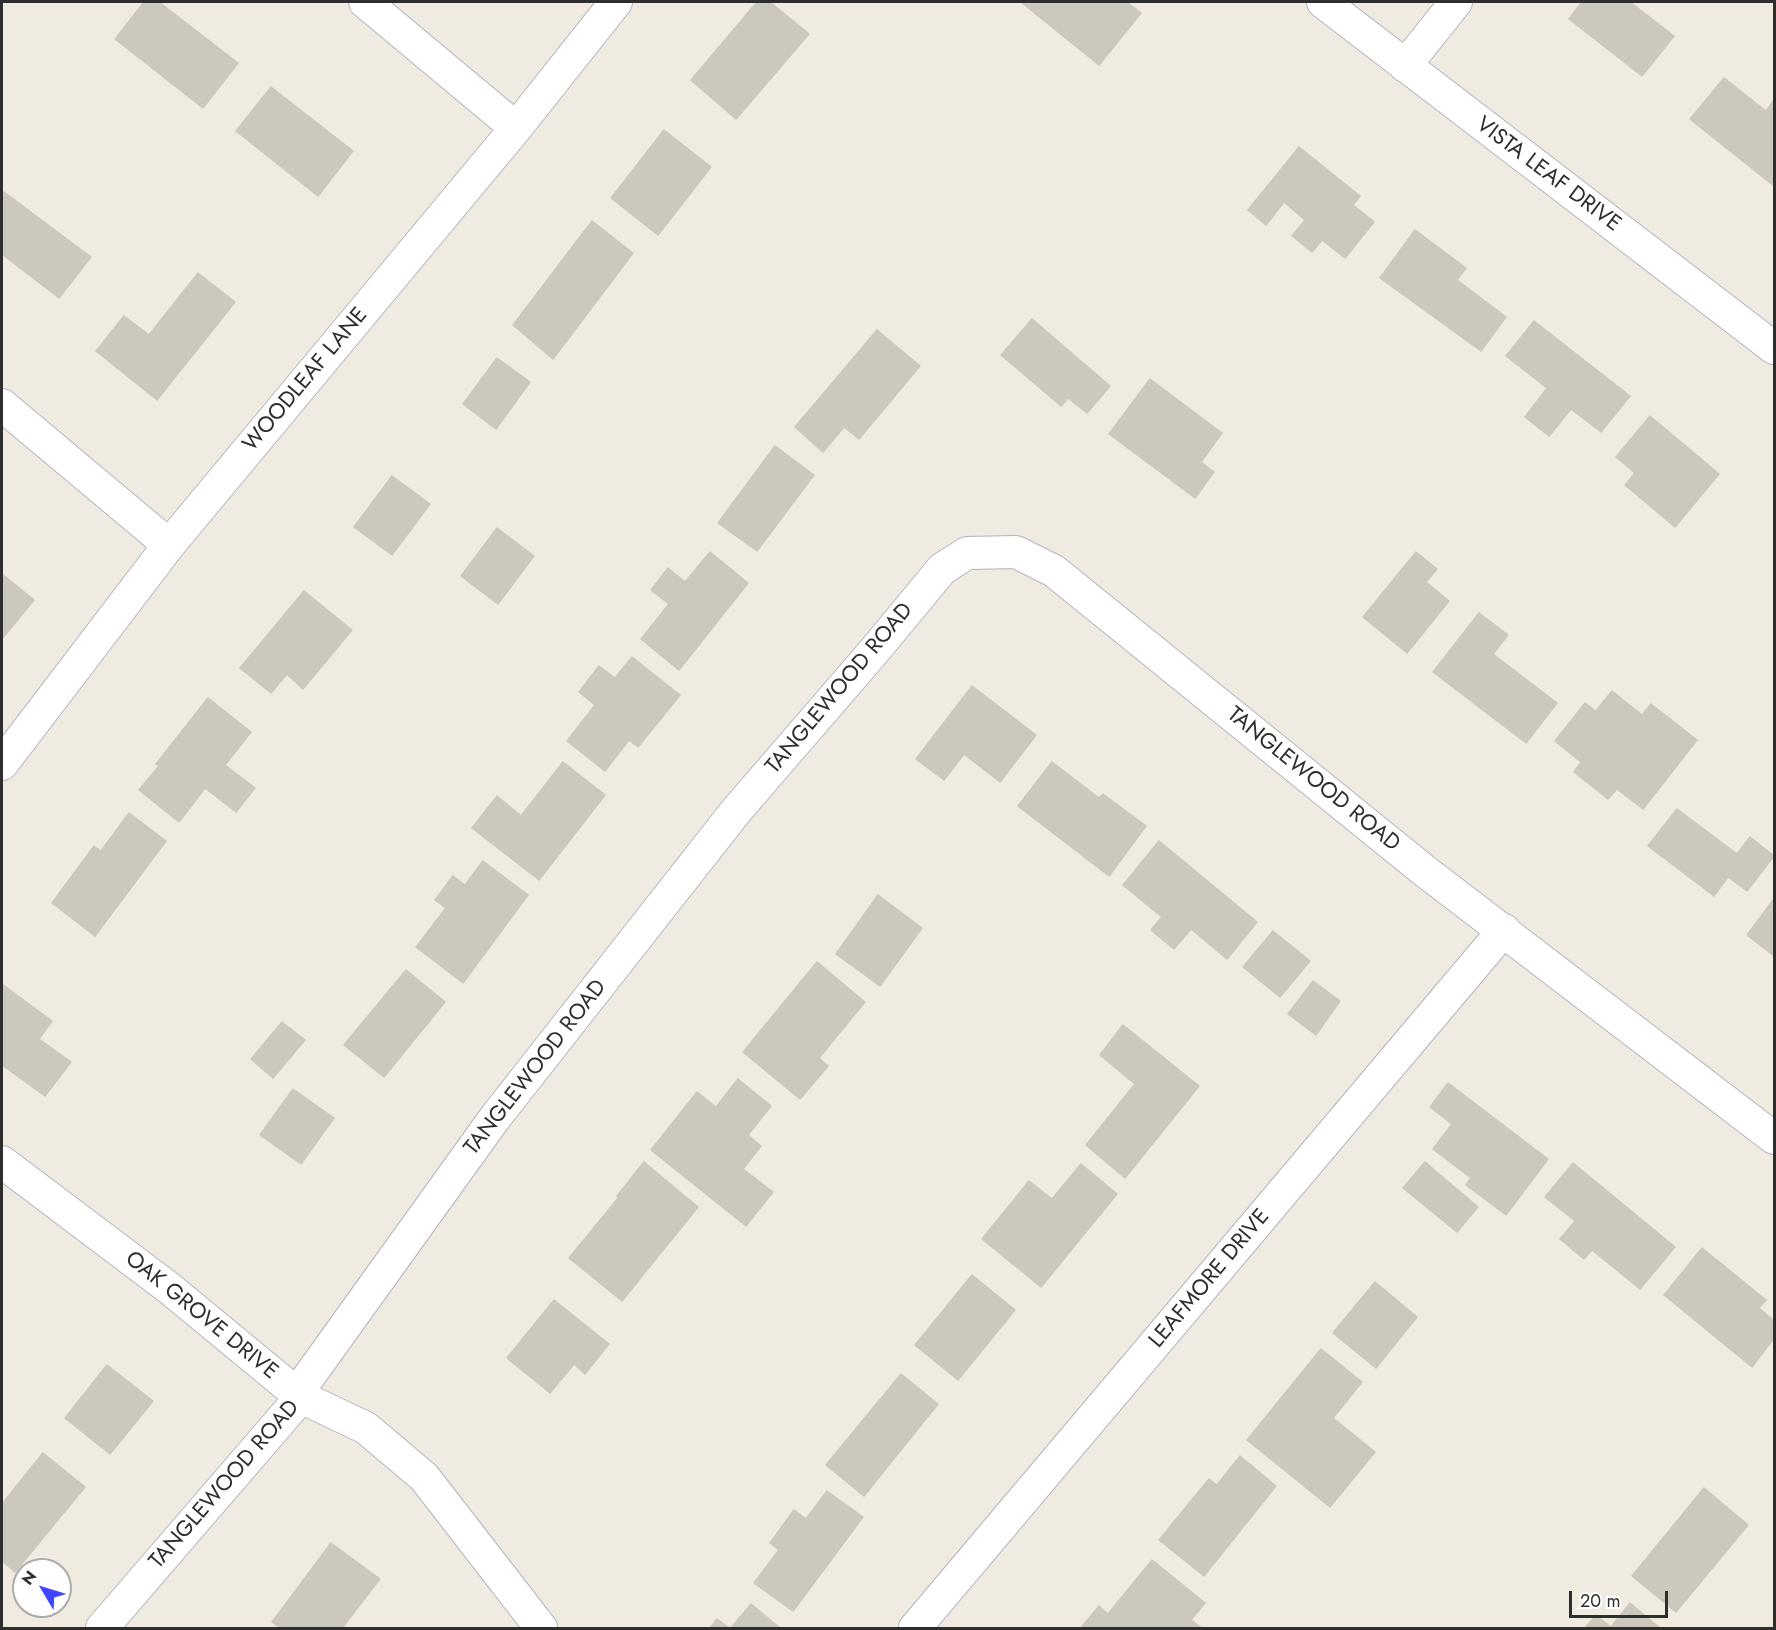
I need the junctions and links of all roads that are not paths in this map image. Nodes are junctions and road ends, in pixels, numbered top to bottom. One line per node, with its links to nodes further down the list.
1 (365, 2): 6 (street)
2 (616, 2): 6 (street, WOODLEAF LANE)
3 (1323, 2): 5 (street, VISTA LEAF DRIVE)
4 (1456, 2): 5 (street)
5 (1405, 66): 7 (street, VISTA LEAF DRIVE)
6 (516, 128): 9 (street, WOODLEAF LANE)
7 (1774, 348)
8 (2, 405): 9 (street)
9 (169, 545): 10 (street, WOODLEAF LANE)
10 (2, 764)
11 (1504, 930): 12 (street, TANGLEWOOD ROAD); 14 (street, TANGLEWOOD ROAD); 17 (street, LEAFMORE DRIVE)
12 (1774, 1138)
13 (2, 1162): 14 (street, OAK GROVE DRIVE)
14 (301, 1397): 15 (street, TANGLEWOOD ROAD); 16 (street, OAK GROVE DRIVE)
15 (102, 1629)
16 (541, 1629)
17 (915, 1629)

